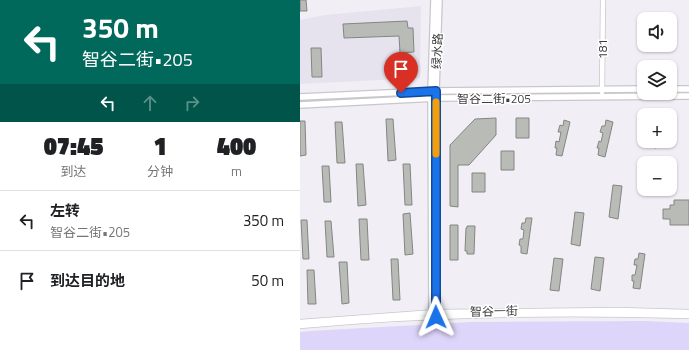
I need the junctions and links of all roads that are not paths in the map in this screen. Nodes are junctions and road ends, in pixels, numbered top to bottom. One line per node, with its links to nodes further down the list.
1 (434, 0): 8 (main road, 绿水路)
2 (439, 0): 8 (main road, 绿水路)
3 (603, 0): 4 (street, 181)
4 (602, 89): 5 (main road, 智谷二街•205); 8 (main road, 智谷二街•205); 12 (street, 181)
5 (637, 89)
6 (677, 89): 7 (main road)
7 (689, 89)
8 (433, 91): 10 (main road, 智谷二街•205); 11 (main road, 绿水路)
9 (689, 96): 12 (main road, 智谷二街•205)
10 (300, 98)
11 (434, 98): 12 (main road, 智谷二街•205); 13 (main road, 智谷二街•205); 15 (main road, 绿水路)
12 (602, 98)
13 (300, 105)
14 (689, 312): 15 (street, 智谷一街)
15 (434, 315): 16 (street, 智谷一街); 17 (street, 智谷一街); 18 (street, 智谷一街)
16 (689, 316)
17 (300, 322)
18 (300, 326)

